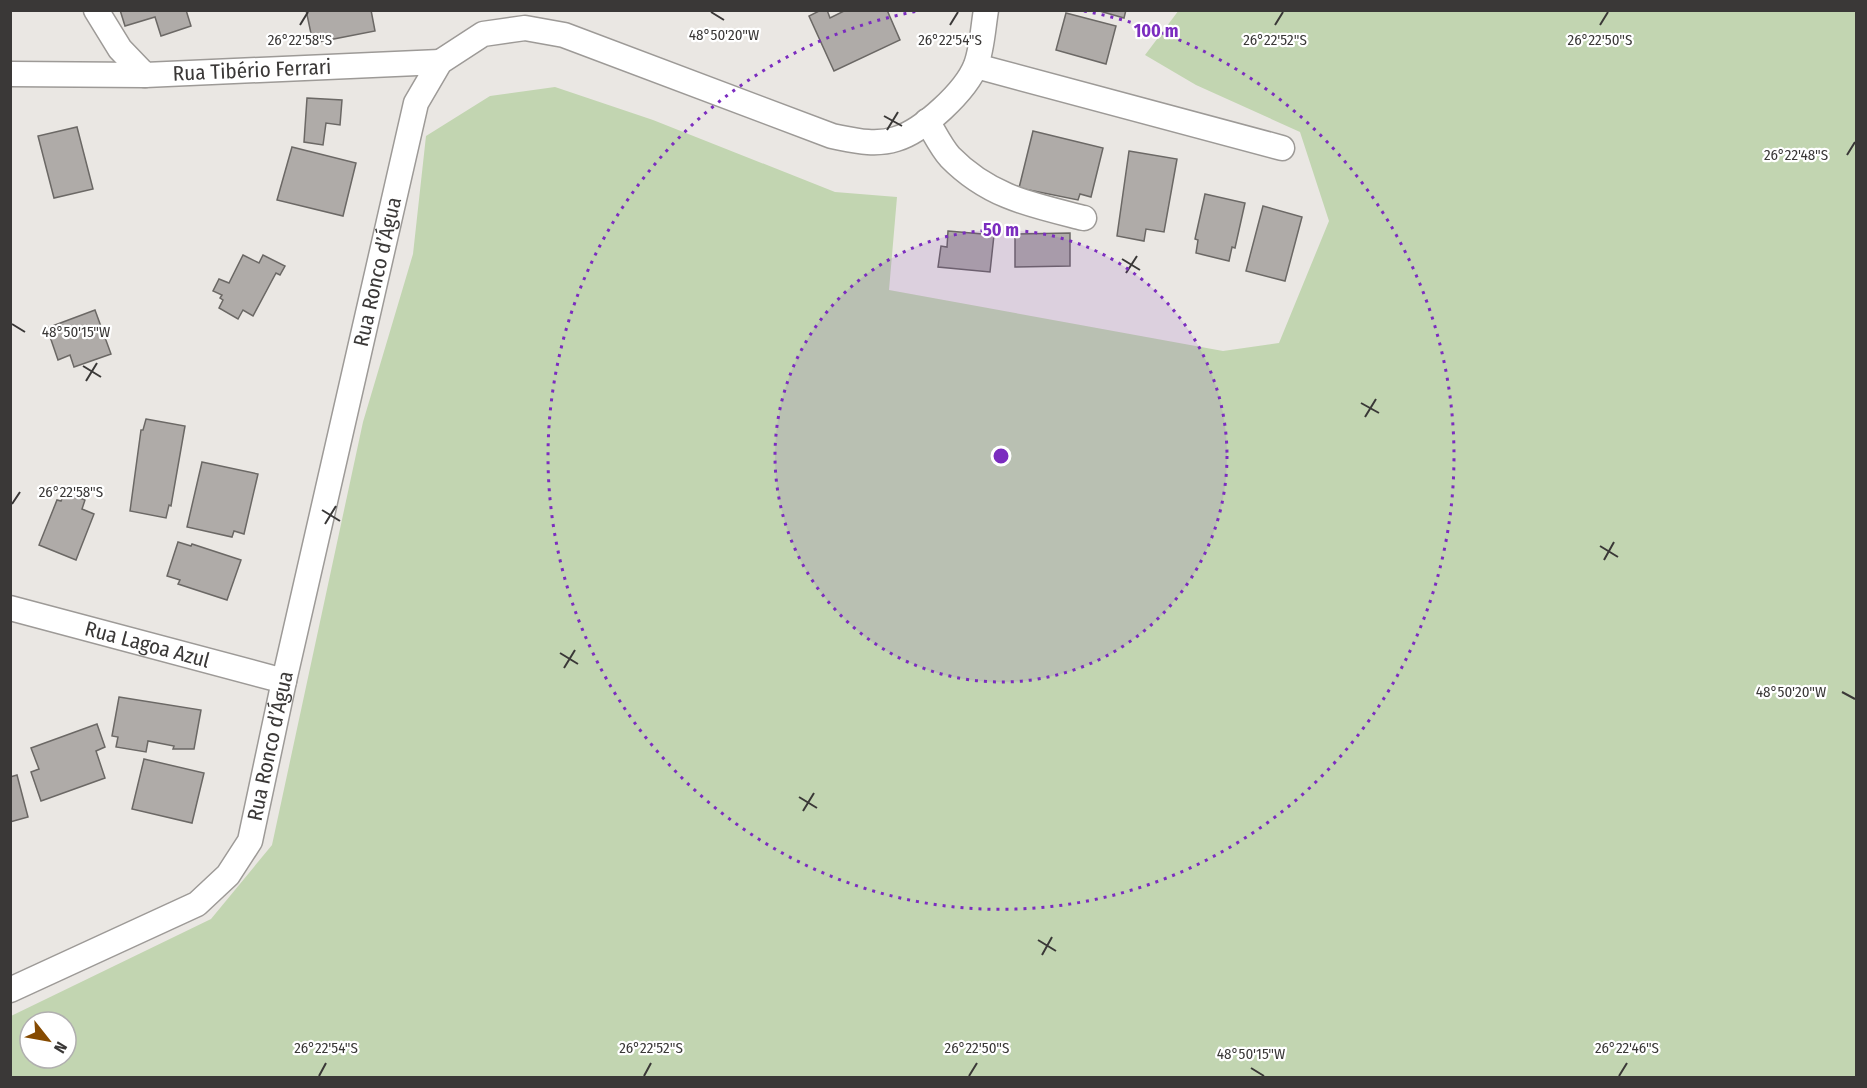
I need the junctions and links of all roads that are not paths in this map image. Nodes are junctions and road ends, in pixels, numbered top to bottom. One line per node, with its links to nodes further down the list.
1 (96, 10): 6 (street, Rua Tibério Ferrari)
2 (986, 10): 4 (street, Rua Ronco d’Água)
3 (440, 62): 6 (street, Rua Tibério Ferrari); 7 (street, Rua Ronco d’Água); 11 (street, Rua Ronco d’Água)
4 (976, 66): 7 (street, Rua Ronco d’Água); 8 (street)
5 (10, 74): 6 (street)
6 (145, 75)
7 (927, 121): 9 (street)
8 (1282, 148)
9 (1084, 218)
10 (10, 608): 11 (street, Rua Lagoa Azul)
11 (284, 681): 12 (street, Rua Ronco d’Água)
12 (10, 990)

